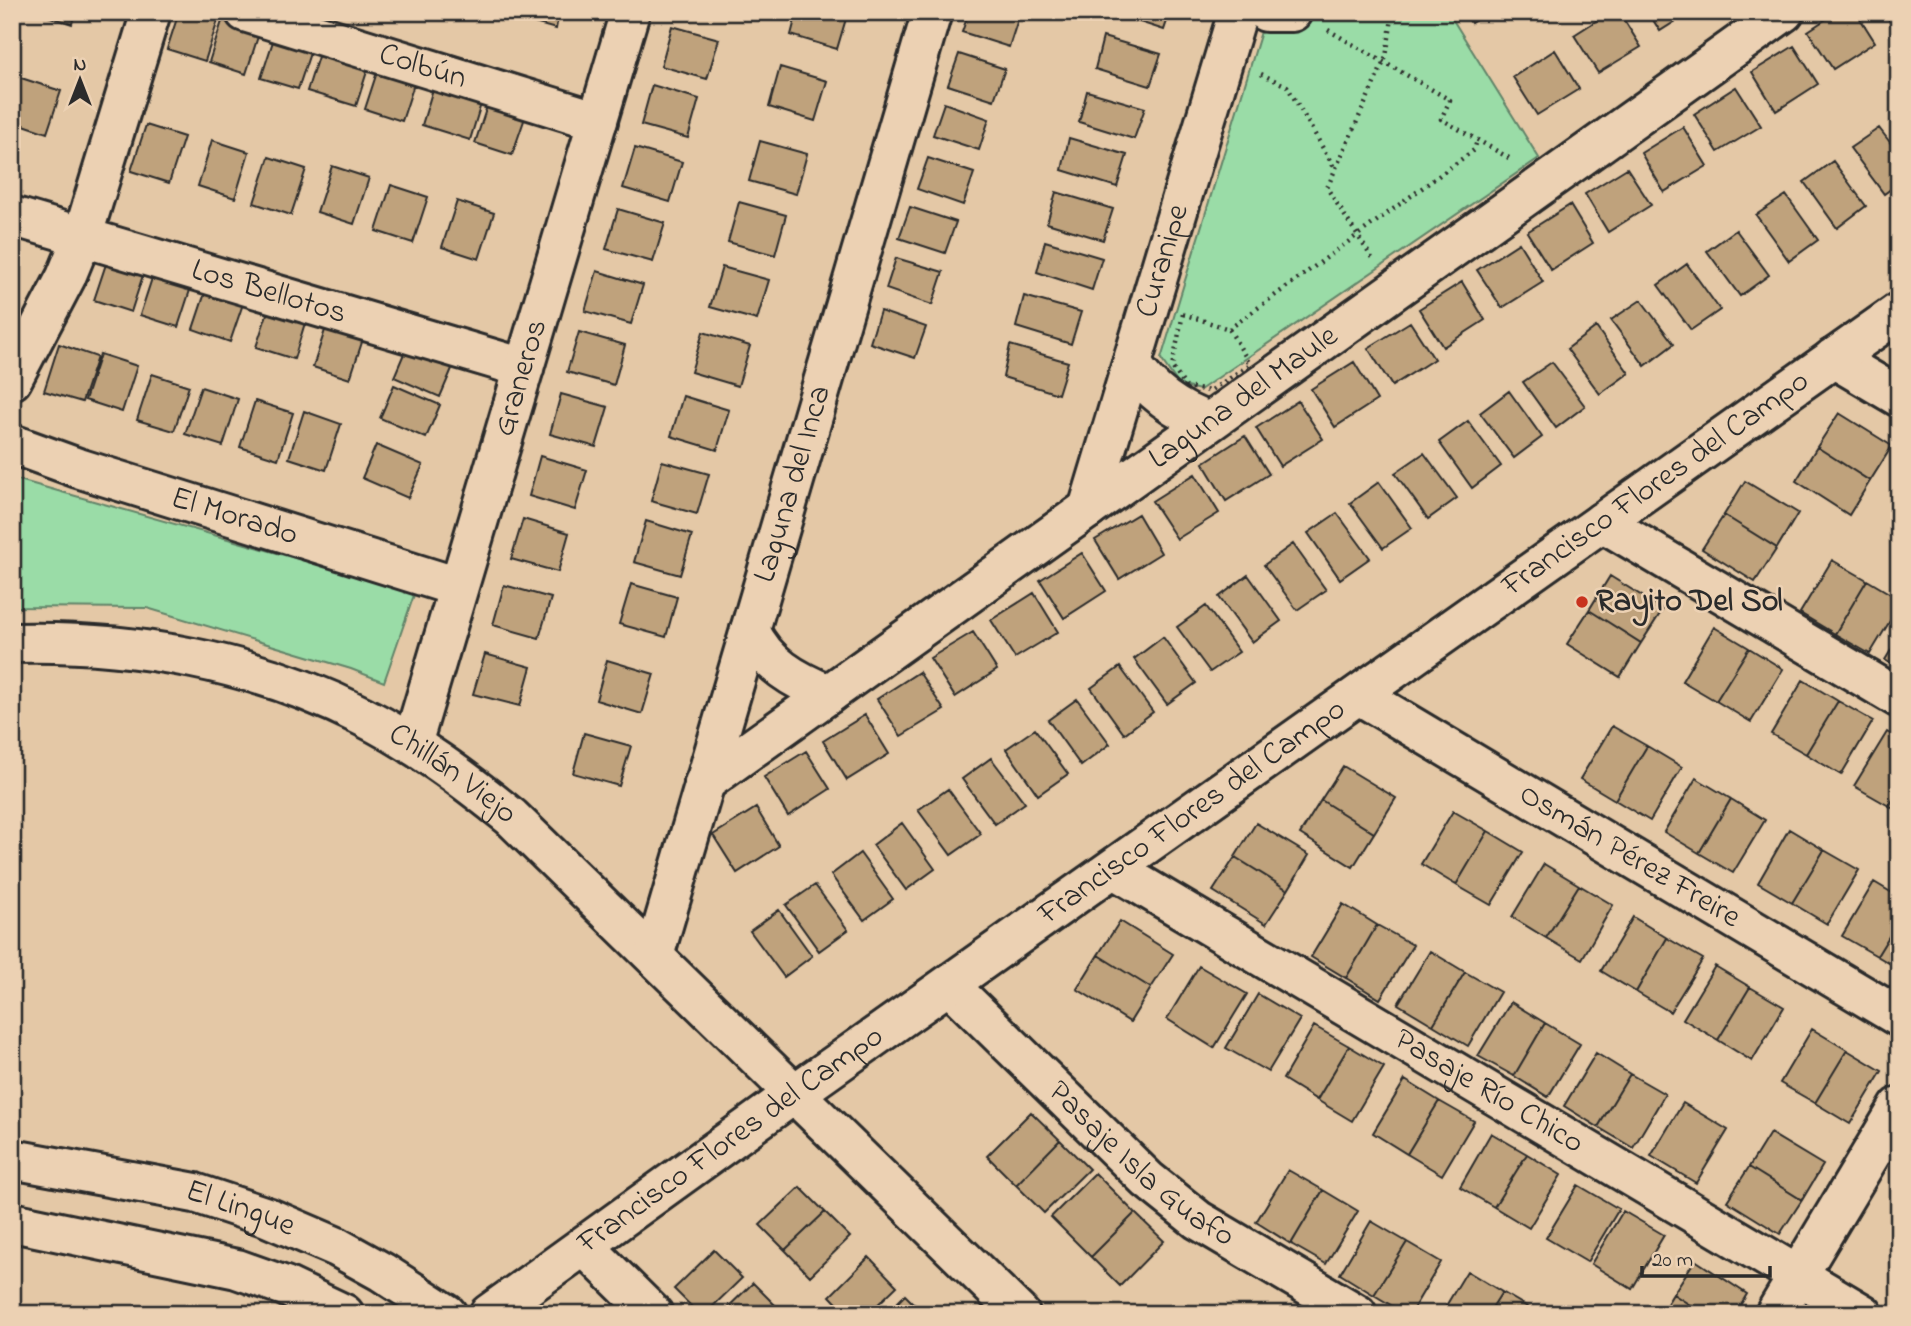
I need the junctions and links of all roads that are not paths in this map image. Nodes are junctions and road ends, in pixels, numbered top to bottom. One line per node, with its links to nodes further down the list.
1 (151, 12): 11 (street)
2 (245, 12): 9 (street, Colbún)
3 (630, 12): 9 (street, Graneros)
4 (932, 12): 23 (street, Laguna del Inca)
5 (1238, 12): 14 (street, Curanipe)
6 (1266, 12): 8 (street)
7 (1784, 12): 18 (street, Laguna del Maule)
8 (1306, 18)
9 (598, 121): 15 (street, Graneros)
10 (12, 216): 11 (street, Los Bellotos)
11 (82, 237): 15 (street, Los Bellotos); 16 (street)
12 (1899, 312): 13 (street, Francisco Flores del Campo)
13 (1833, 358): 17 (street); 21 (street, Francisco Flores del Campo)
14 (1132, 364): 18 (street); 20 (street, Curanipe)
15 (524, 368): 22 (street, Graneros)
16 (12, 380)
17 (1899, 397)
18 (1209, 422): 20 (street, Laguna del Maule)
19 (12, 444): 22 (street, El Morado)
20 (1088, 509): 25 (street, Laguna del Maule)
21 (1602, 522): 26 (street, Francisco Flores del Campo); 27 (street)
22 (458, 587): 28 (street, Graneros)
23 (750, 629): 25 (street); 29 (street, Laguna del Inca)
24 (12, 643): 28 (street, Chillán Viejo)
25 (829, 694): 29 (street, Laguna del Maule)
26 (1359, 695): 30 (street, Francisco Flores del Campo); 33 (street, Osmán Pérez Freire)
27 (1899, 698)
28 (412, 744): 31 (street, Chillán Viejo)
29 (704, 783): 31 (street, Laguna del Inca)
30 (1114, 869): 32 (street, Francisco Flores del Campo); 39 (street, Pasaje Río Chico)
31 (654, 956): 34 (street, Chillán Viejo)
32 (950, 986): 34 (street, Francisco Flores del Campo); 45 (street, Pasaje Isla Guafo)
33 (1899, 1017)
34 (794, 1094): 38 (street, Francisco Flores del Campo); 44 (street, Chillán Viejo)
35 (1899, 1107): 39 (street)
36 (12, 1159): 41 (street, El Lingue)
37 (12, 1222): 40 (street, El Lingue)
38 (584, 1246): 42 (street, Francisco Flores del Campo); 43 (street)
39 (1798, 1275): 46 (street); 47 (street, Pasaje Río Chico)
40 (344, 1314)
41 (447, 1314)
42 (489, 1314)
43 (653, 1314)
44 (1020, 1314)
45 (1357, 1314)
46 (1775, 1314)
47 (1863, 1314)

